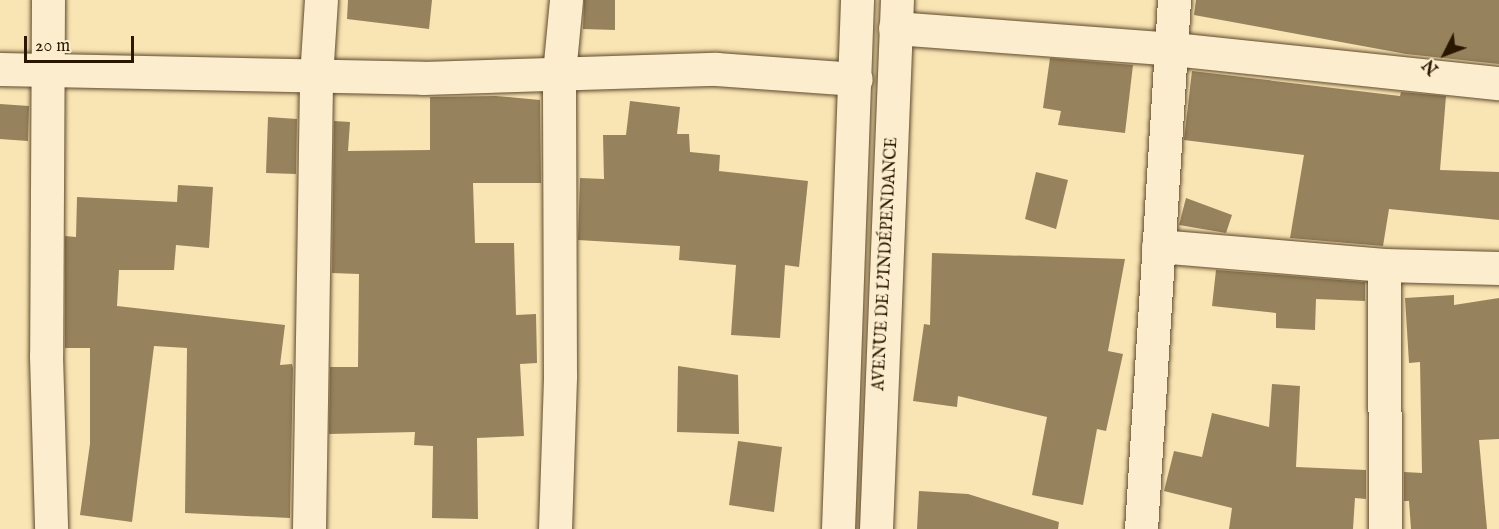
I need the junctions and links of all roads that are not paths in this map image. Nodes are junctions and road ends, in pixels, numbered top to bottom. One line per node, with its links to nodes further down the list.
1 (48, 0): 9 (street)
2 (321, 0): 11 (street)
3 (566, 0): 10 (street)
4 (857, 0): 12 (street)
5 (1174, 0): 7 (street)
6 (896, 14): 7 (street); 21 (street, AVENUE DE L'INDÉPENDANCE)
7 (1173, 49): 13 (street); 14 (street)
8 (0, 69): 9 (street)
9 (47, 69): 11 (street); 17 (street)
10 (559, 73): 11 (street); 12 (street); 19 (street)
11 (316, 77): 18 (street)
12 (856, 79): 20 (street)
13 (1499, 83)
14 (1158, 246): 15 (street); 22 (street)
15 (1384, 265): 16 (street); 23 (street)
16 (1499, 268)
17 (51, 529)
18 (309, 529)
19 (555, 529)
20 (838, 529)
21 (876, 529)
22 (1141, 529)
23 (1385, 529)

